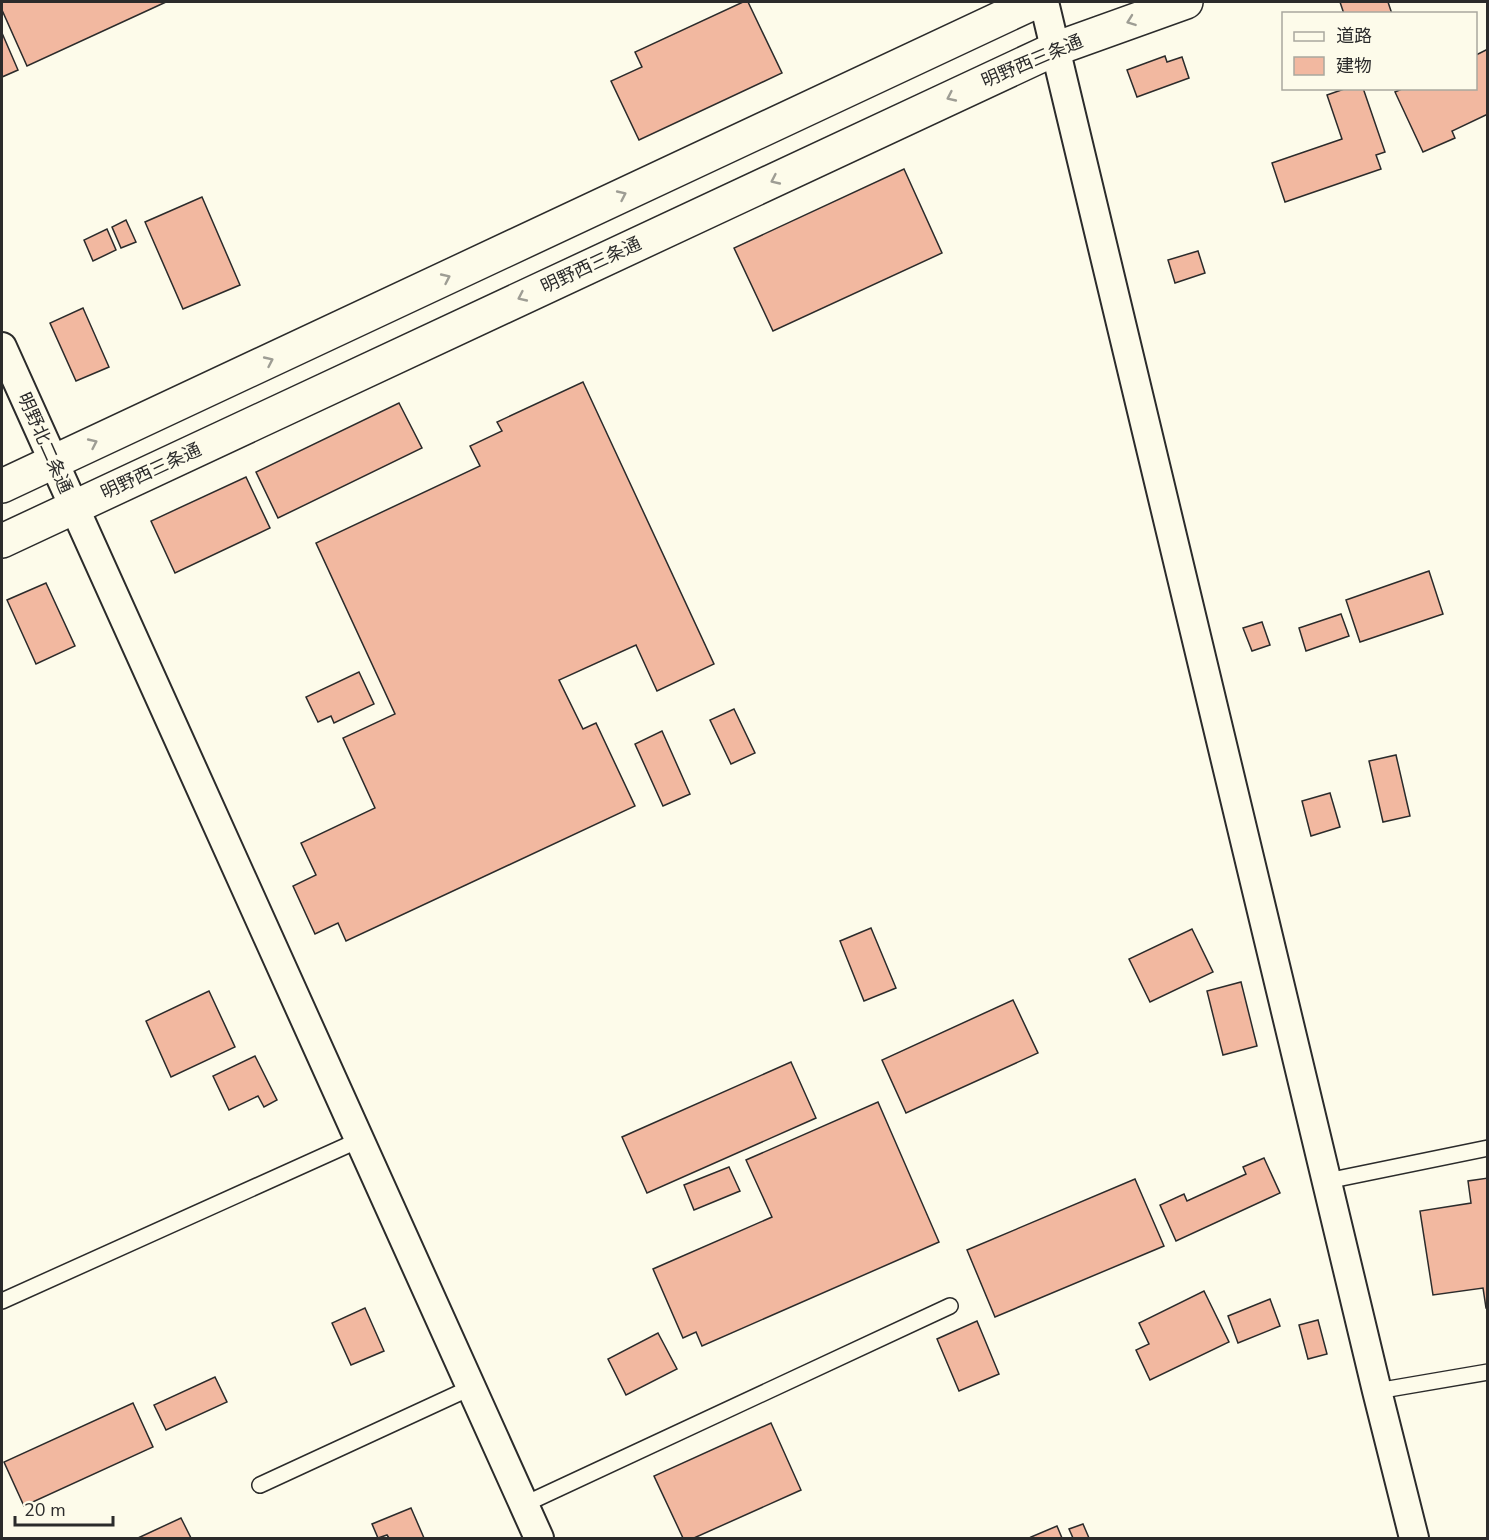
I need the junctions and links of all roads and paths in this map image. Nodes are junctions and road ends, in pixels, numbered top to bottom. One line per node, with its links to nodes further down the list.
1 (1035, 2): 6 (street, one-way to 1)
2 (1044, 2): 4 (street)
3 (1186, 2): 4 (street, 明野西三条通, one-way to 4)
4 (1055, 48): 8 (street, 明野西三条通, one-way to 8); 12 (street)
5 (2, 347): 6 (street, 明野北二条通)
6 (54, 461): 7 (street); 8 (street, 明野北二条通)
7 (2, 486)
8 (74, 506): 9 (street, 明野西三条通); 10 (street, 明野北二条通)
9 (2, 541)
10 (359, 1140): 13 (lane); 16 (street, 明野北二条通)
11 (1488, 1148): 12 (lane)
12 (1327, 1181): 17 (street)
13 (2, 1301)
14 (950, 1306): 19 (lane)
15 (1488, 1372): 17 (lane)
16 (470, 1388): 18 (lane); 19 (street, 明野北二条通)
17 (1377, 1390): 21 (street)
18 (260, 1485)
19 (523, 1505): 20 (street, 明野北二条通)
20 (539, 1539)
21 (1414, 1539)

